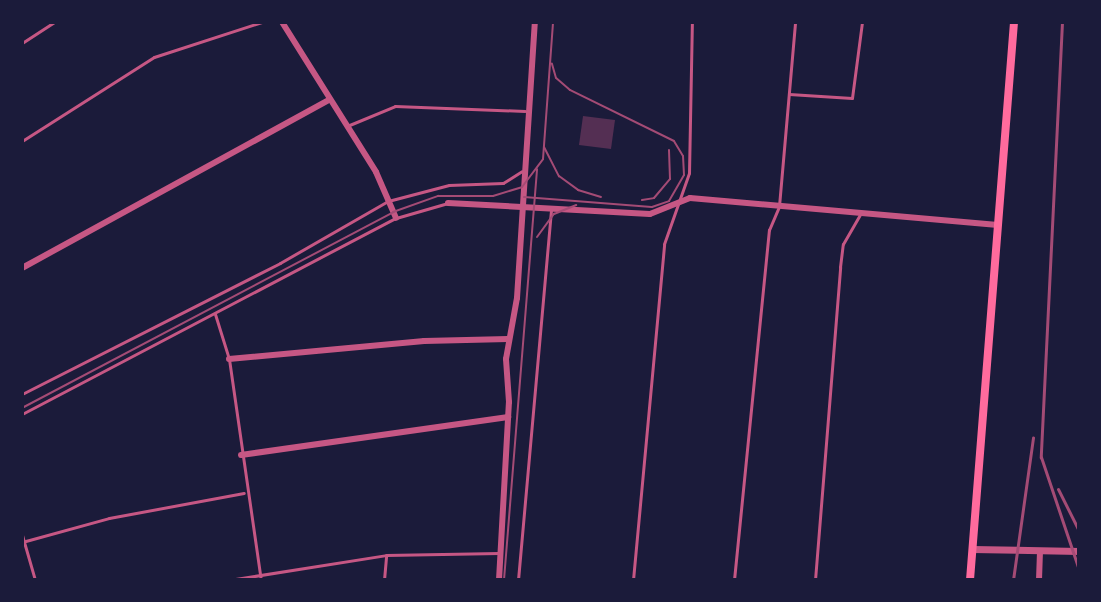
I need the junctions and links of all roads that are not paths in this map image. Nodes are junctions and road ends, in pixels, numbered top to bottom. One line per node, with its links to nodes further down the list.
1 (54, 22): 9 (lane)
2 (262, 22): 14 (lane)
3 (282, 22): 11 (street)
4 (535, 22): 12 (street)
5 (692, 22): 16 (lane)
6 (795, 22): 10 (lane)
7 (862, 22): 10 (lane)
8 (1014, 22): 24 (main road)
9 (22, 43)
10 (789, 94): 21 (lane)
11 (329, 100): 13 (street); 25 (street)
12 (525, 111): 13 (lane); 15 (street)
13 (347, 126): 17 (street)
14 (22, 141)
15 (522, 171): 17 (lane); 19 (street)
16 (681, 200): 20 (street); 21 (street); 48 (lane)
17 (388, 201): 23 (street); 29 (lane)
18 (448, 203): 19 (street); 23 (lane)
19 (523, 204): 20 (street); 27 (street)
20 (549, 206): 47 (lane)
21 (779, 206): 22 (street); 49 (lane)
22 (860, 214): 24 (street); 50 (lane)
23 (396, 218): 26 (lane)
24 (1000, 225): 36 (main road)
25 (22, 268)
26 (215, 314): 28 (lane); 30 (lane)
27 (508, 339): 28 (street); 31 (street)
28 (229, 359): 32 (lane)
29 (22, 394)
30 (22, 414)
31 (508, 417): 32 (street); 38 (street)
32 (241, 455): 33 (lane)
33 (245, 493): 35 (lane); 41 (lane)
34 (22, 535): 35 (lane)
35 (24, 542): 42 (lane)
36 (972, 549): 39 (street); 51 (main road)
37 (1079, 551): 39 (street)
38 (502, 553): 40 (lane); 46 (street)
39 (1040, 554): 52 (street)
40 (386, 555): 41 (lane); 45 (lane)
41 (260, 573): 43 (lane); 44 (lane)
42 (35, 580)
43 (229, 580)
44 (261, 580)
45 (384, 580)
46 (499, 580)
47 (518, 580)
48 (633, 580)
49 (734, 580)
50 (815, 580)
51 (970, 580)
52 (1039, 580)

